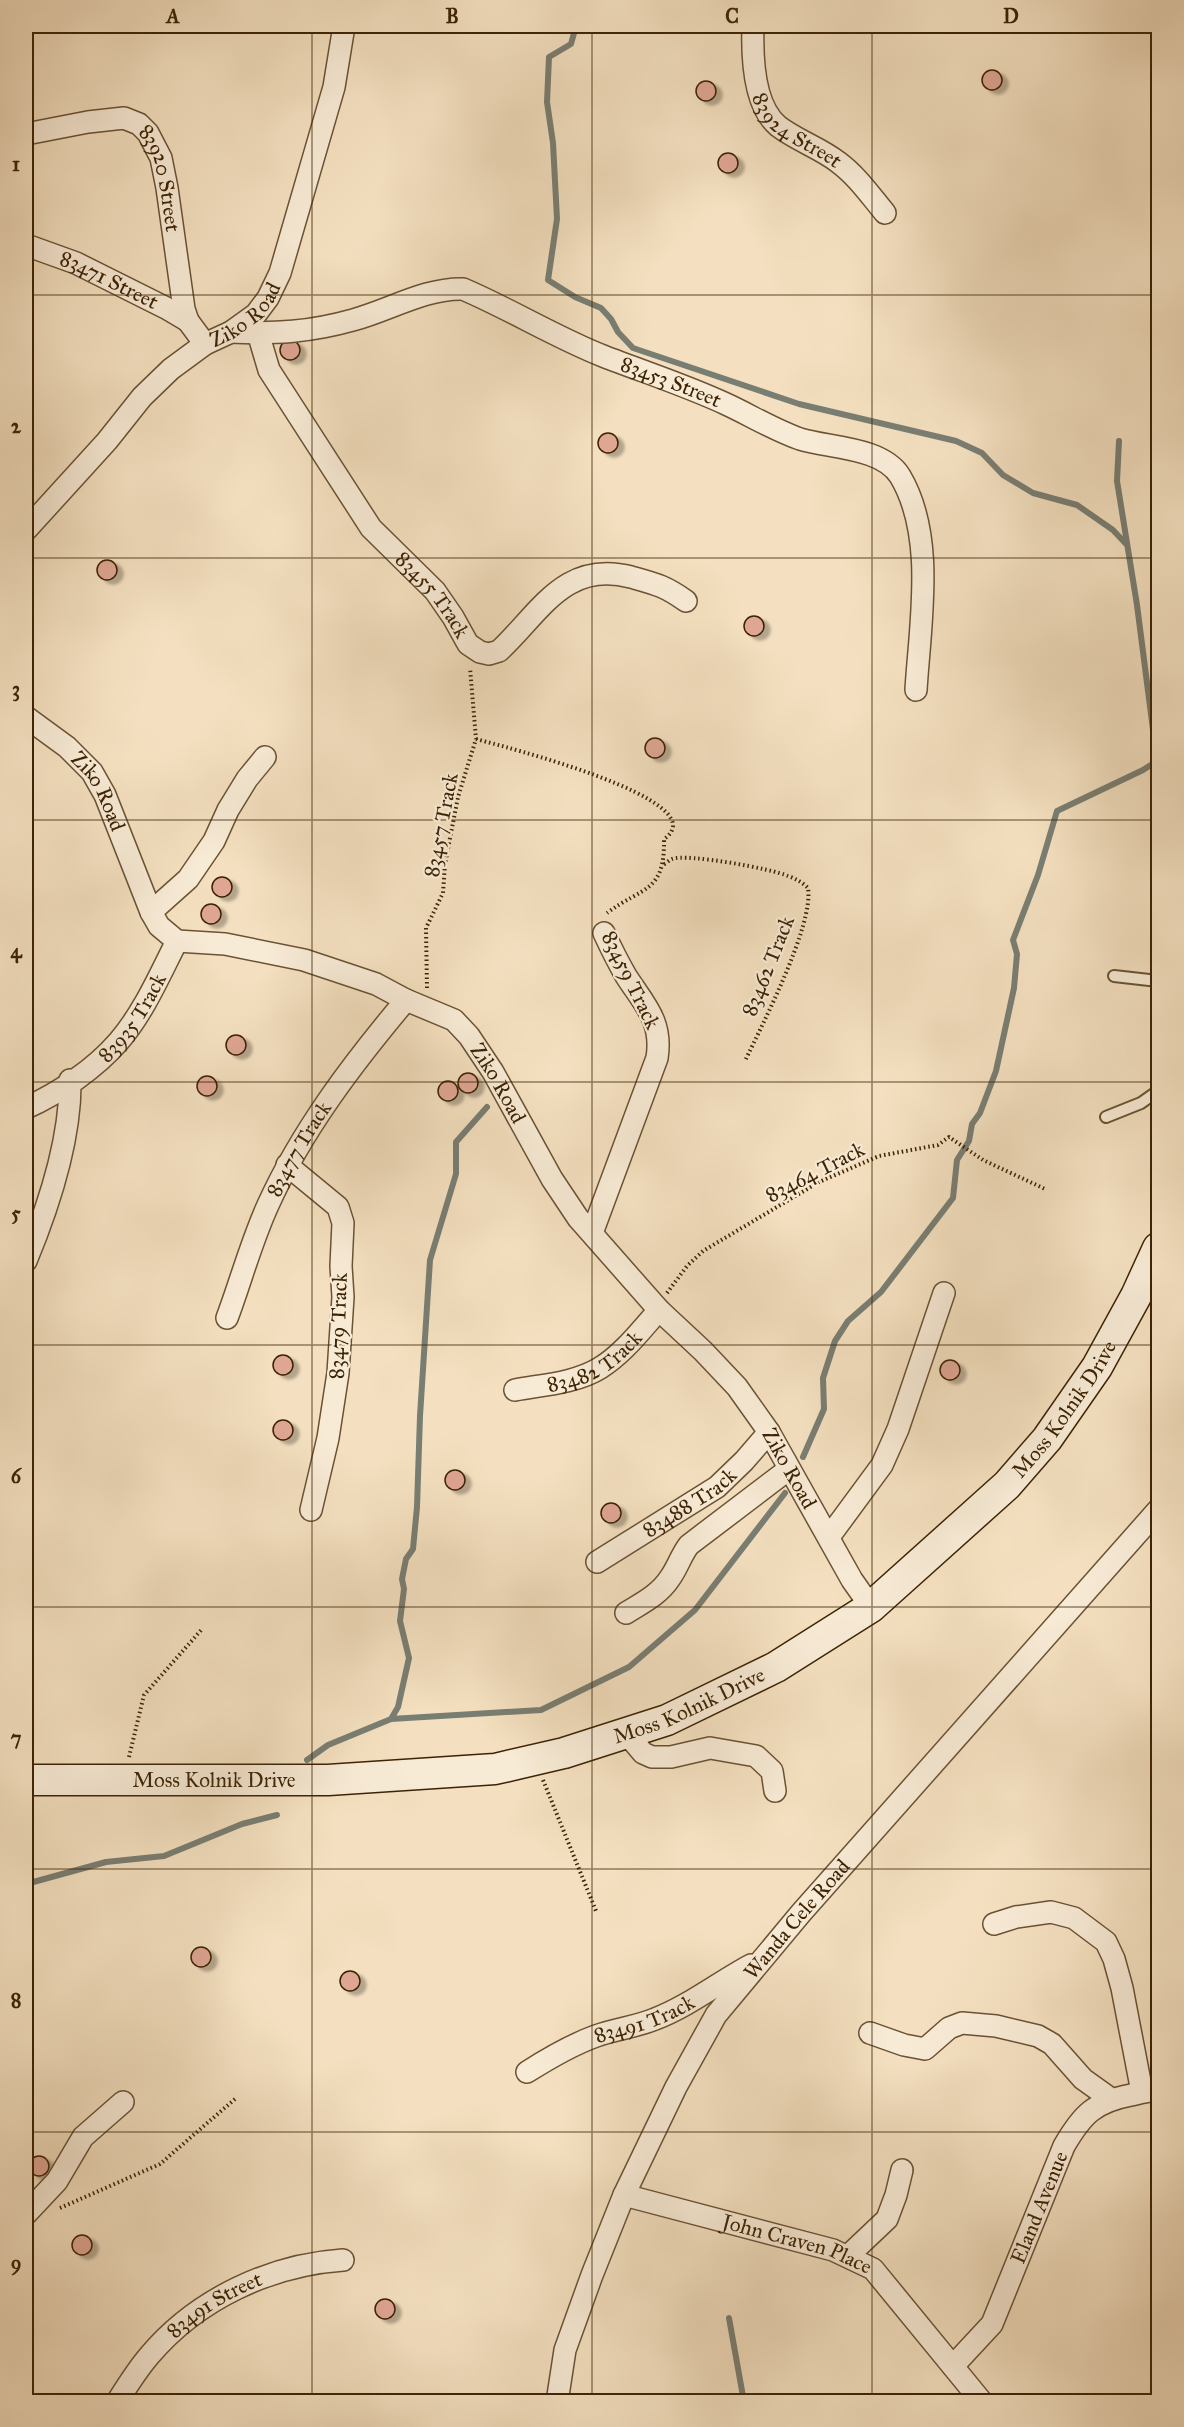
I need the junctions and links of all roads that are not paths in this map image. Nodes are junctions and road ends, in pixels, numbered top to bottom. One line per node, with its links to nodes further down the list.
1 (344, 26): 7 (street, Ziko Road)
2 (753, 26): 4 (street, 83924 Street)
3 (26, 134): 6 (street, 83920 Street)
4 (885, 213)
5 (26, 245): 6 (street, 83471 Street)
6 (189, 321): 9 (street, 83920 Street)
7 (231, 332): 8 (street, 83453 Street); 9 (street, Ziko Road)
8 (258, 333): 11 (street, 83455 Track); 12 (street, 83453 Street)
9 (205, 344): 10 (street, Ziko Road)
10 (26, 530)
11 (686, 601)
12 (916, 690)
13 (26, 717): 15 (street, Ziko Road)
14 (265, 757): 15 (street)
15 (151, 912): 17 (street, Ziko Road)
16 (604, 933): 26 (street, 83459 Track)
17 (177, 941): 20 (street, Ziko Road); 21 (street, 83935 Track)
18 (1114, 976): 19 (lane)
19 (1158, 981)
20 (411, 1002): 25 (street, 83477 Track); 26 (street, Ziko Road)
21 (70, 1080): 23 (street, 83935 Track); 28 (street)
22 (1158, 1091): 24 (lane)
23 (26, 1107)
24 (1106, 1117)
25 (287, 1165): 31 (street, 83477 Track); 35 (street, 83479 Track)
26 (592, 1233): 30 (street, Ziko Road)
27 (1158, 1248): 39 (main road, Moss Kolnik Drive)
28 (26, 1261)
29 (944, 1293): 37 (street)
30 (659, 1310): 32 (street, 83482 Track); 33 (street, Ziko Road)
31 (227, 1318)
32 (514, 1390)
33 (769, 1432): 34 (street, Ziko Road); 38 (street, 83488 Track)
34 (789, 1469): 37 (street, Ziko Road); 40 (street)
35 (311, 1510)
36 (1158, 1510): 45 (street, Wanda Cele Road)
37 (829, 1537): 39 (street, Ziko Road)
38 (597, 1562)
39 (871, 1607): 41 (main road, Moss Kolnik Drive)
40 (626, 1613)
41 (627, 1734): 42 (main road, Moss Kolnik Drive); 43 (street)
42 (26, 1780)
43 (775, 1791)
44 (994, 1924): 48 (street)
45 (760, 1961): 47 (street, 83491 Track); 52 (street, Wanda Cele Road)
46 (870, 2033): 49 (street)
47 (527, 2072)
48 (1150, 2092): 49 (street, Eland Avenue)
49 (1111, 2098): 56 (street, Eland Avenue)
50 (123, 2102): 53 (street)
51 (902, 2170): 54 (street)
52 (624, 2195): 54 (street, John Craven Place); 58 (street, Wanda Cele Road)
53 (26, 2214)
54 (849, 2255): 56 (street, John Craven Place)
55 (344, 2260): 57 (street, 83491 Street)
56 (953, 2366): 59 (street, John Craven Place)
57 (117, 2402)
58 (557, 2402)
59 (982, 2402)

